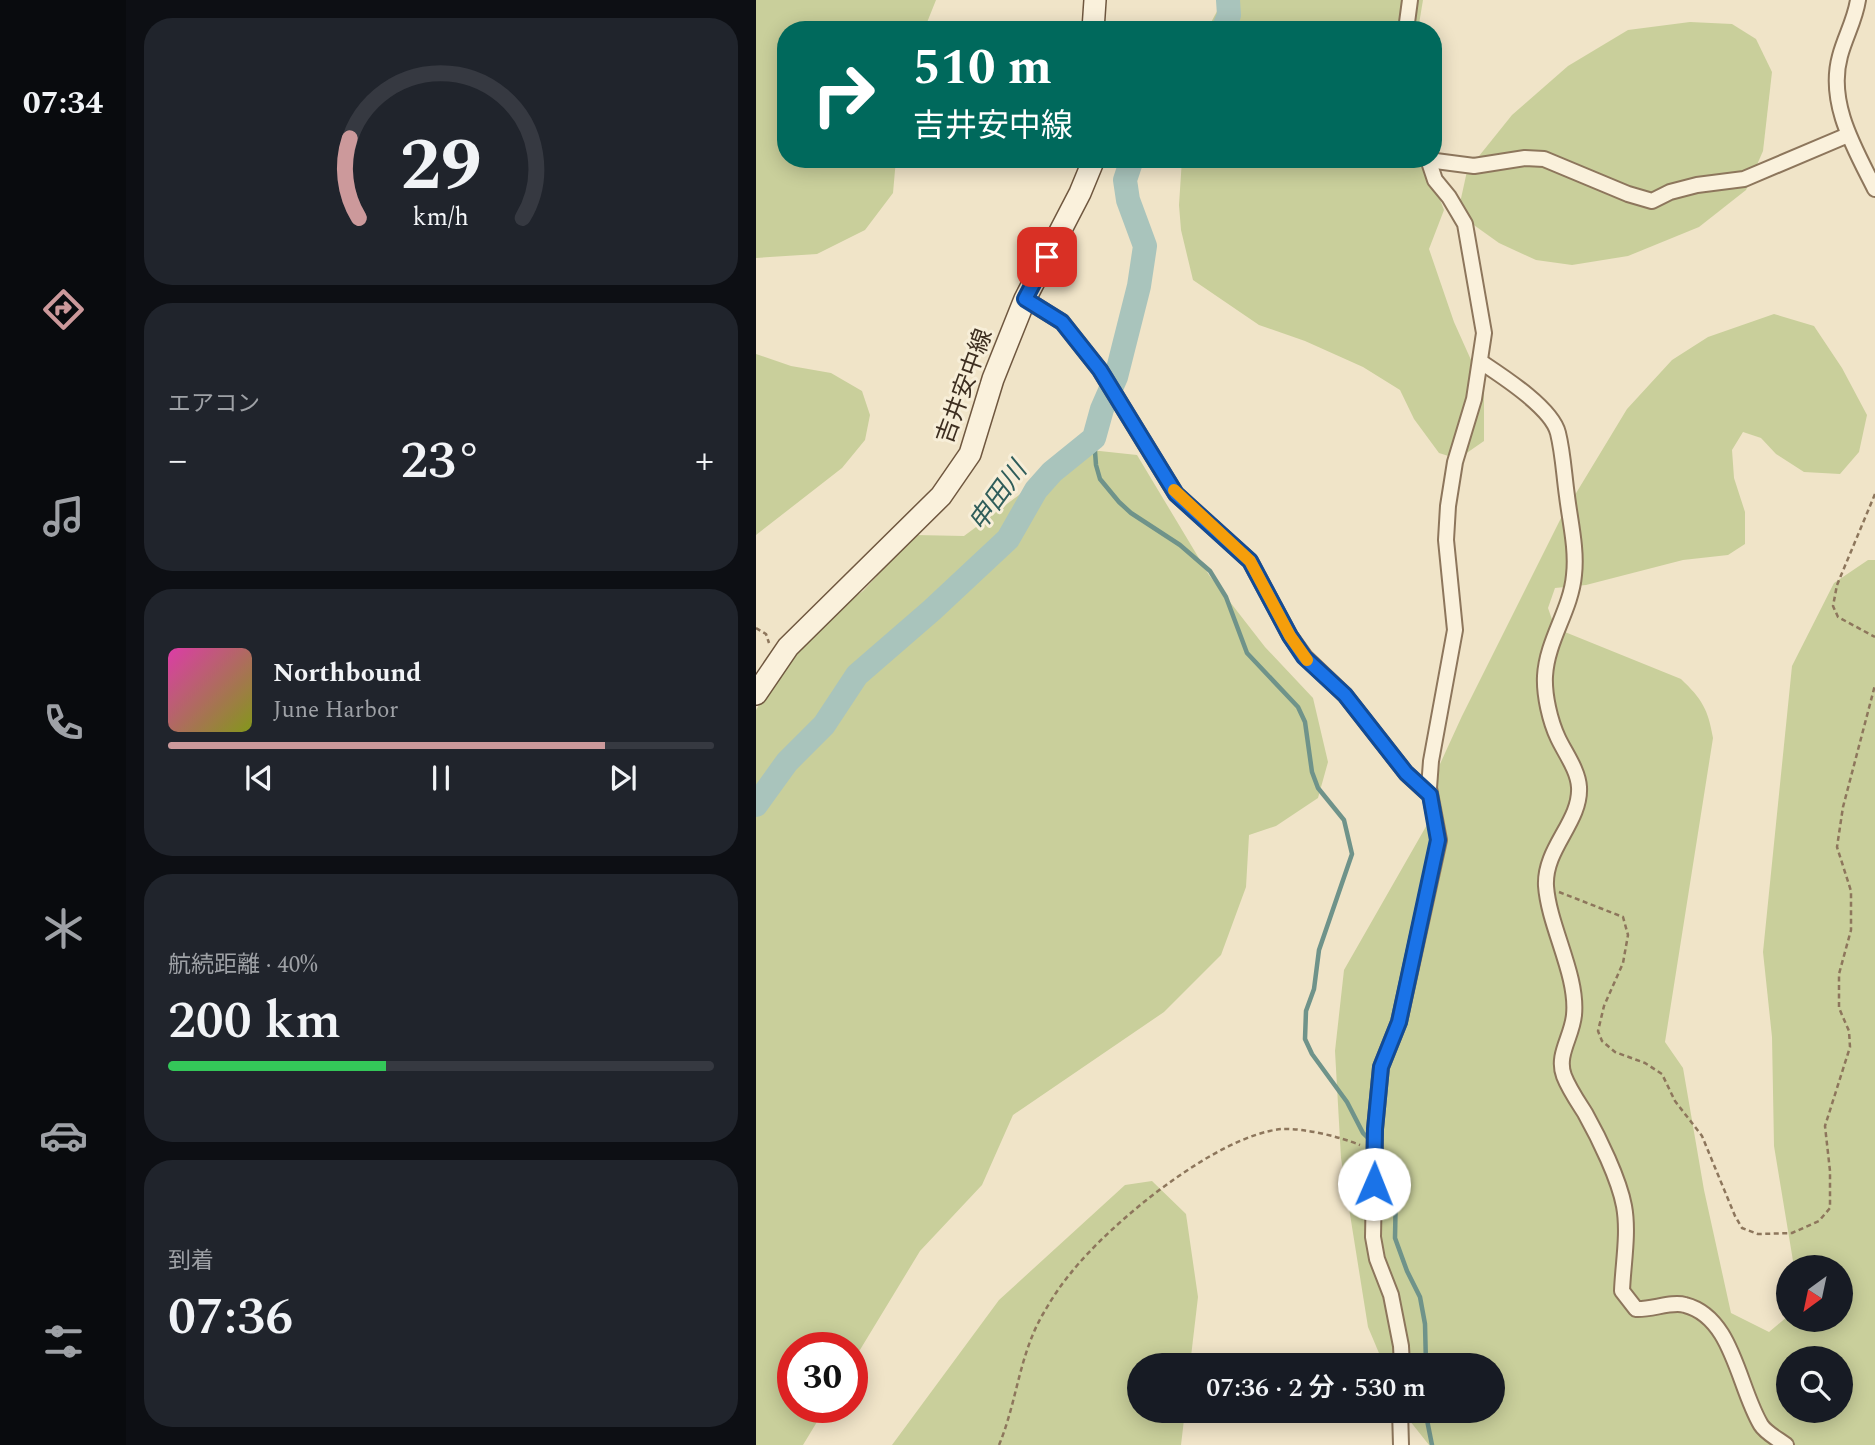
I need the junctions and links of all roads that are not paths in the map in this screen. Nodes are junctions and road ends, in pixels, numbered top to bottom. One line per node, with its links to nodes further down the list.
1 (1095, 0): 4 (main road)
2 (1410, 0): 5 (street)
3 (1858, 0): 6 (street)
4 (1094, 21)
5 (1407, 21)
6 (1848, 135): 7 (street); 10 (street)
7 (1442, 162)
8 (1090, 168): 11 (main road, 吉井安中線)
9 (1431, 168): 12 (street)
10 (1875, 189)
11 (1025, 299): 13 (main road, 吉井安中線); 14 (street)
12 (1481, 362): 14 (street); 18 (street)
13 (756, 694)
14 (1430, 795): 15 (street)
15 (1401, 1353)
16 (1400, 1423): 17 (street)
17 (1401, 1445)
18 (1786, 1445)

